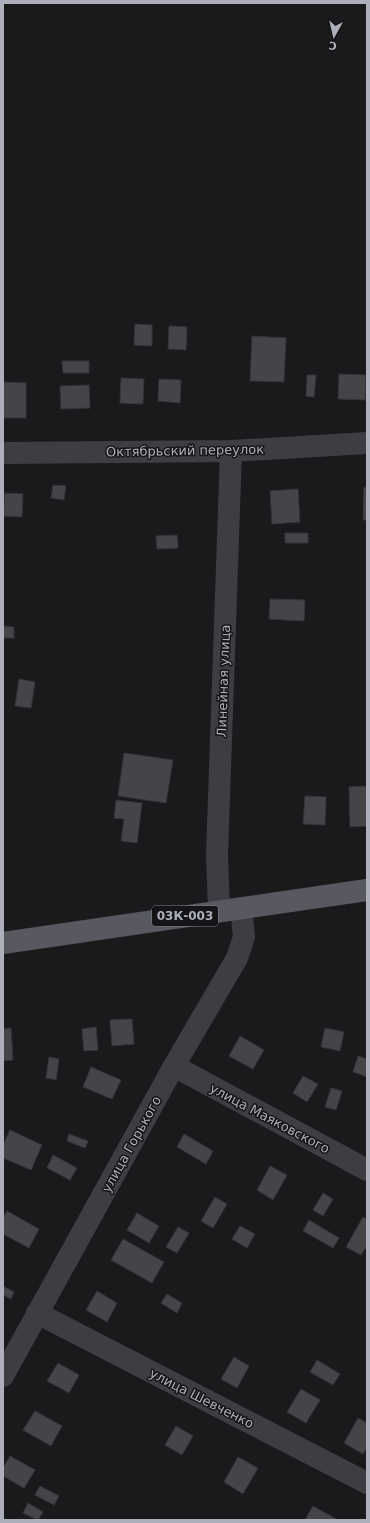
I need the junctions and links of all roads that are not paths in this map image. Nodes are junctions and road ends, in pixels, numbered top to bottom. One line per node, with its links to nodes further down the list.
1 (367, 442): 2 (street, Октябрьский переулок)
2 (231, 451): 3 (street, Октябрьский переулок); 6 (street, Линейная улица)
3 (3, 453)
4 (367, 890): 5 (main road, 03К-003)
5 (241, 908): 6 (main road, 03К-003); 8 (street, улица Горького)
6 (219, 910): 7 (main road, 03К-003)
7 (3, 943)
8 (174, 1066): 9 (street, улица Маяковского); 10 (street, улица Горького)
9 (367, 1170)
10 (37, 1314): 11 (street, улица Горького); 12 (street, улица Шевченко)
11 (3, 1376)
12 (367, 1483)

